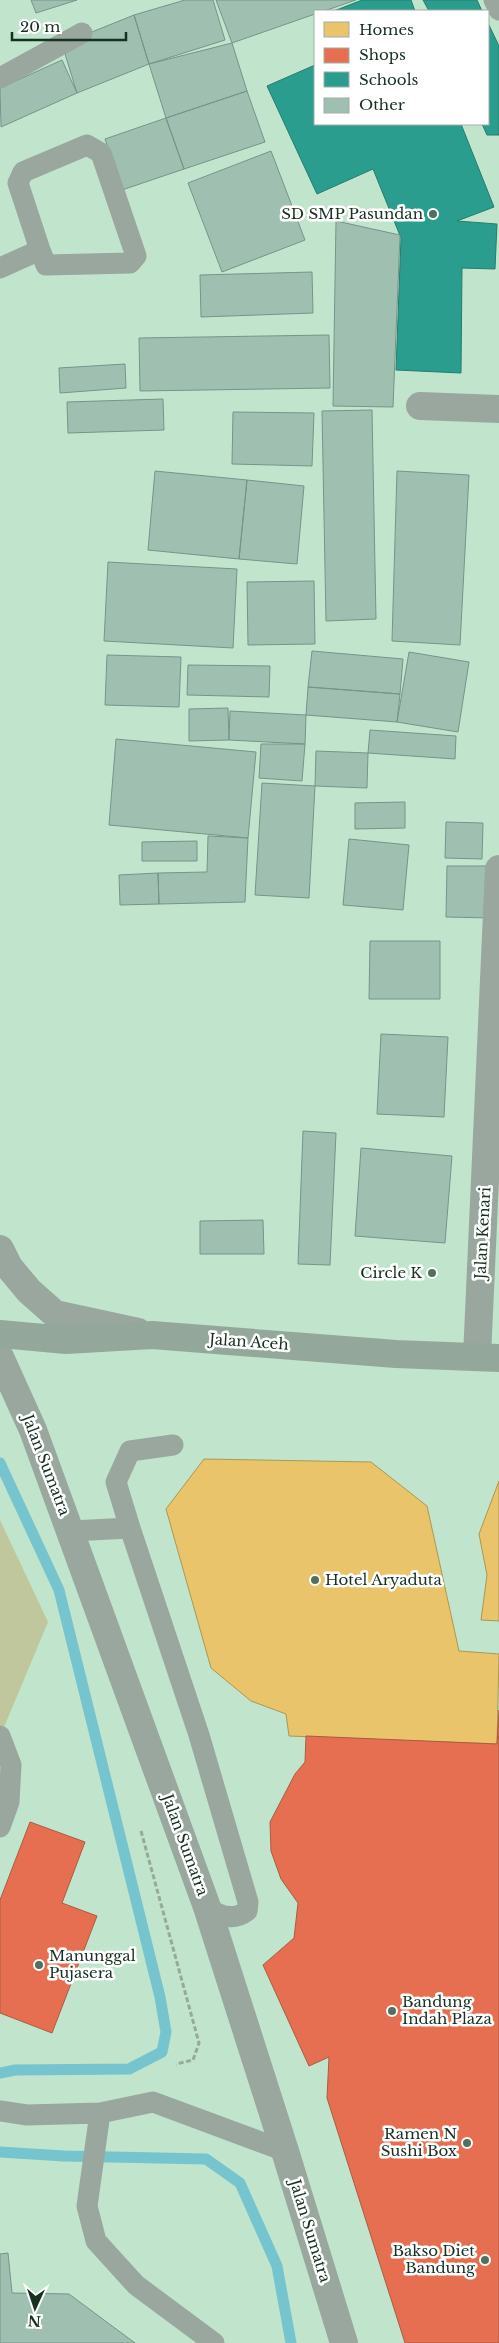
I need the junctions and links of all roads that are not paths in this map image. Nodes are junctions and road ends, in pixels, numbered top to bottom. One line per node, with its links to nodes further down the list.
1 (494, 0): 2 (lane)
2 (499, 10)
3 (82, 34): 4 (lane)
4 (2, 72)
5 (40, 250): 5 (lane); 6 (lane)
6 (0, 268)
7 (420, 406): 8 (street)
8 (499, 409)
9 (499, 869): 14 (street, Jalan Kenari)
10 (0, 1249): 12 (street)
11 (0, 1334): 12 (main road, Jalan Aceh)
12 (152, 1335): 14 (main road, Jalan Aceh)
13 (0, 1357): 17 (street, Jalan Sumatra)
14 (488, 1358)
15 (173, 1445): 16 (lane)
16 (130, 1528): 17 (lane); 20 (lane)
17 (71, 1530): 20 (street, Jalan Sumatra)
18 (0, 1736): 19 (lane)
19 (0, 1827)
20 (207, 1907): 23 (street, Jalan Sumatra)
21 (0, 2111): 22 (lane)
22 (100, 2113): 23 (lane); 24 (lane)
23 (285, 2151): 25 (street, Jalan Sumatra)
24 (214, 2343)
25 (344, 2343)

